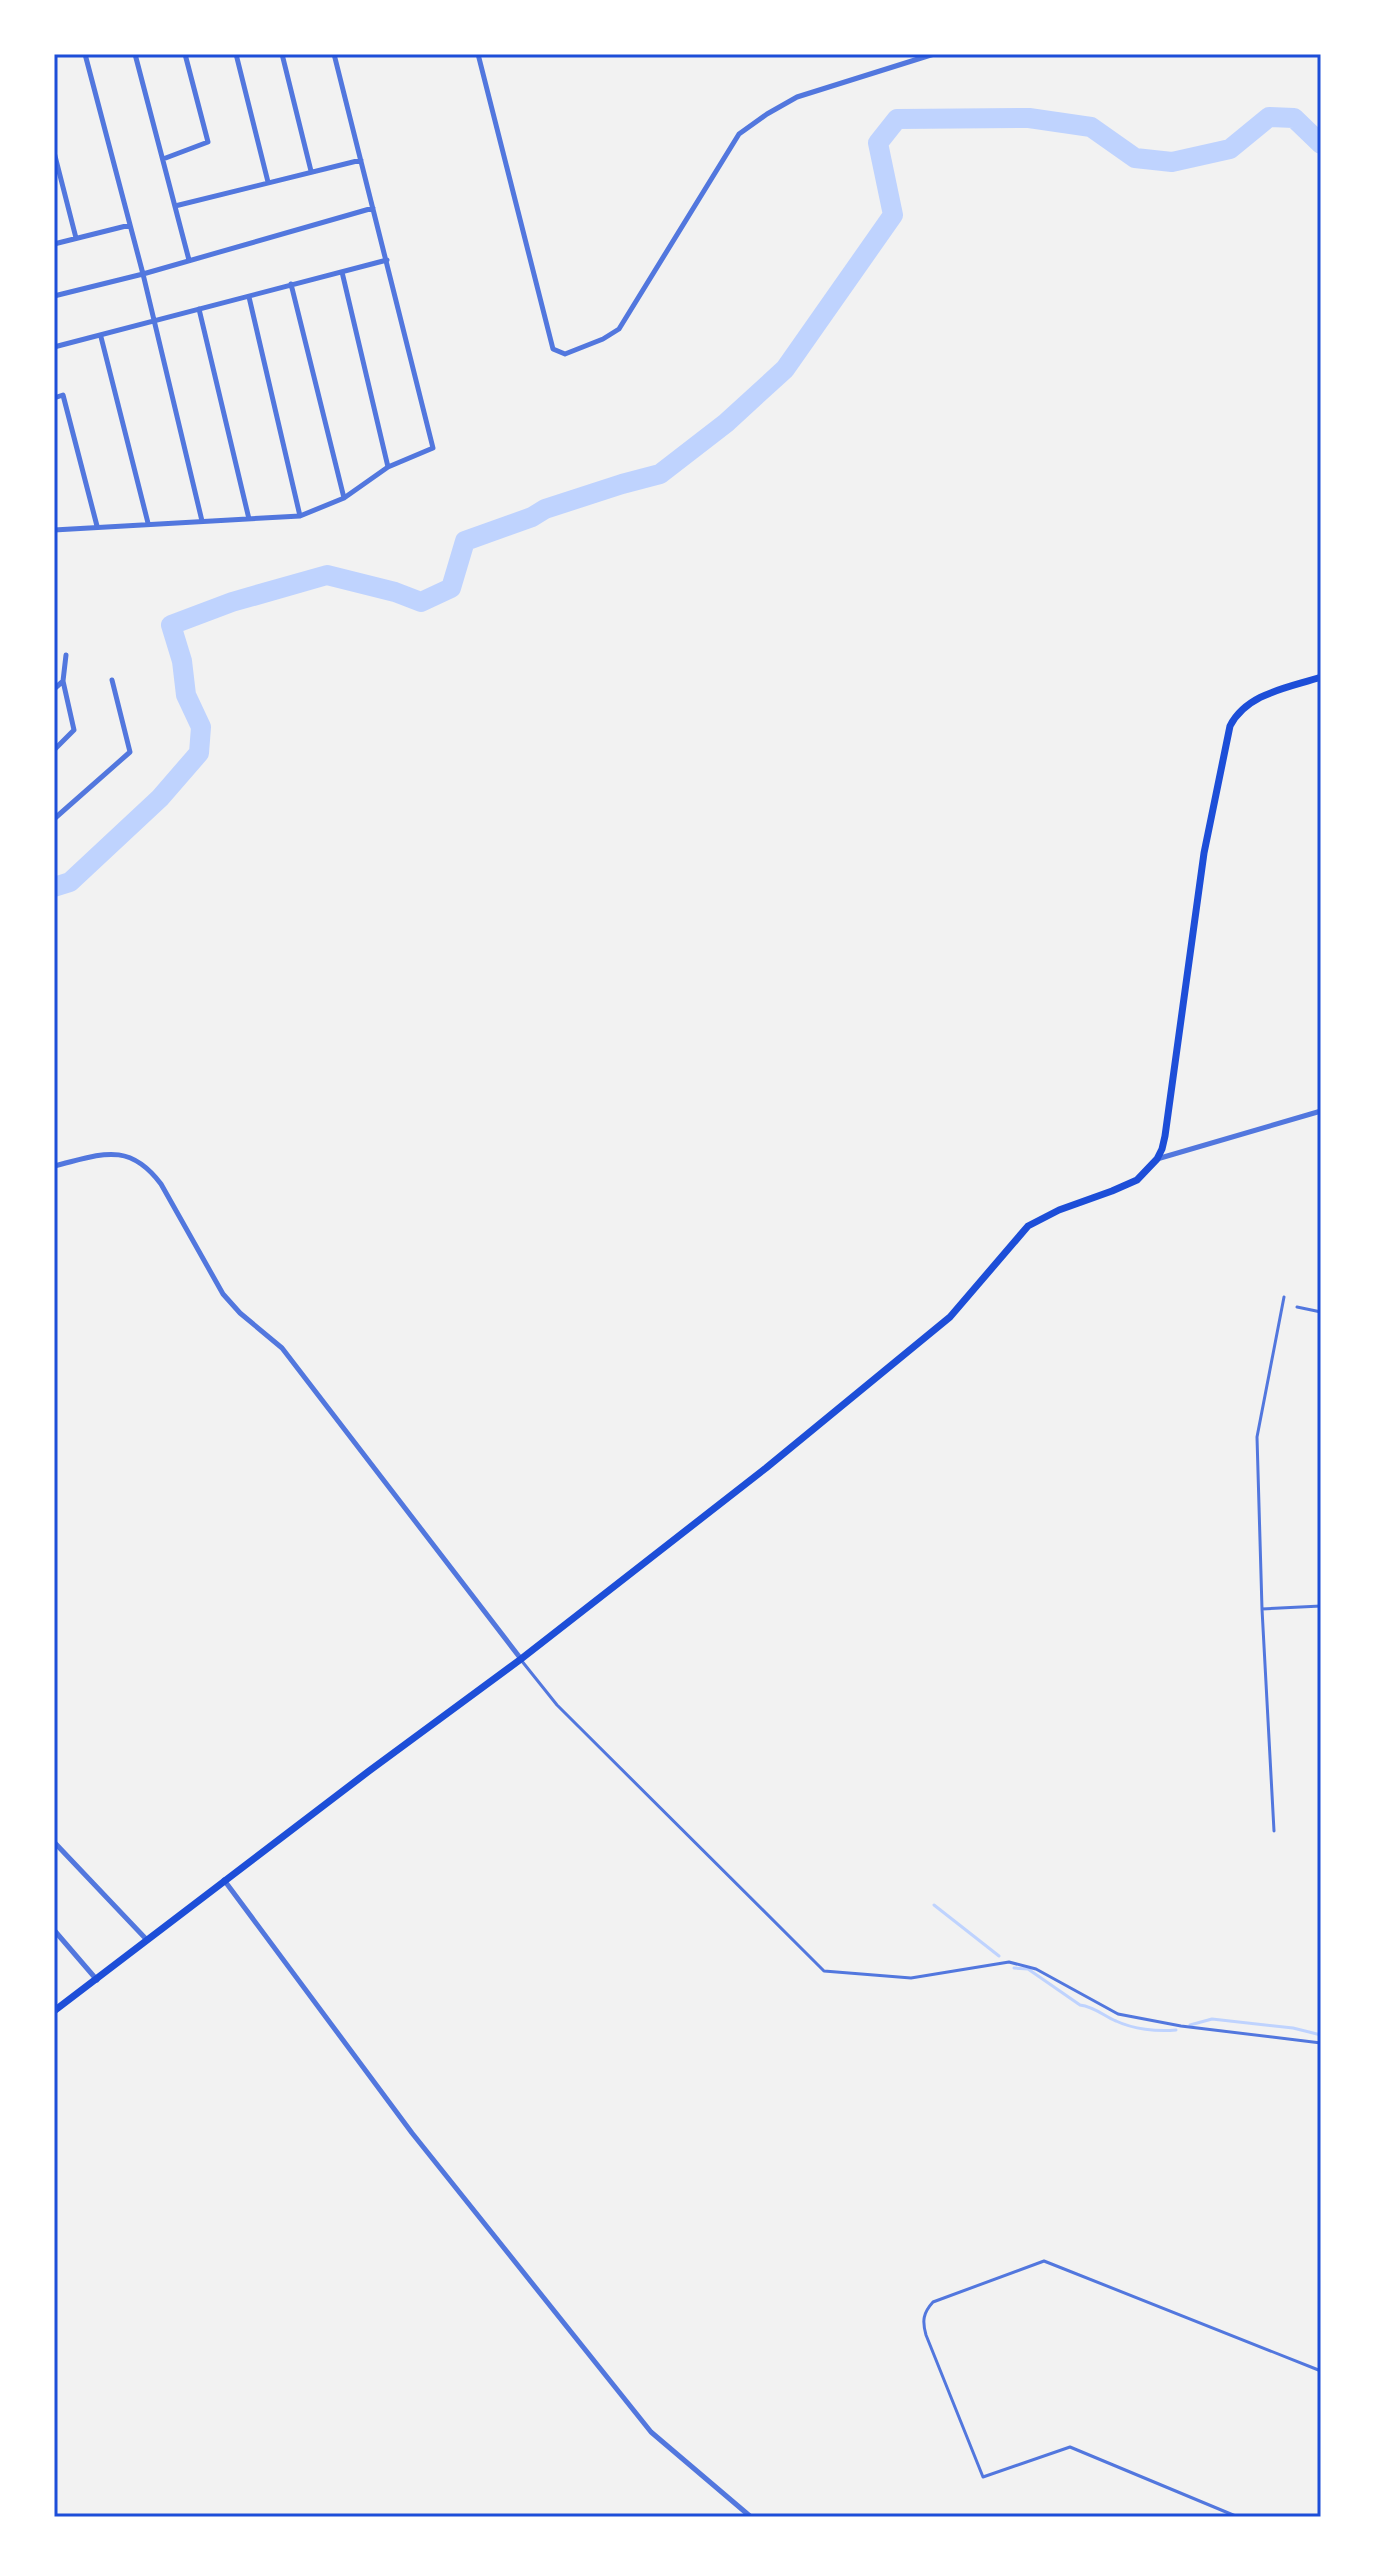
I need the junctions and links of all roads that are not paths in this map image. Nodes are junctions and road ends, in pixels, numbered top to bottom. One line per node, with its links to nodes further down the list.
1 (85, 54): 16 (street)
2 (135, 54): 10 (street)
3 (185, 54): 10 (street)
4 (236, 54): 13 (street)
5 (282, 54): 12 (street)
6 (334, 54): 11 (street)
7 (478, 54): 8 (street)
8 (934, 54)
9 (54, 152): 17 (street)
10 (163, 159): 14 (street)
11 (361, 160): 12 (street); 15 (street)
12 (311, 171): 13 (street)
13 (268, 182): 14 (street)
14 (175, 206): 19 (street)
15 (373, 208): 19 (street); 20 (street)
16 (130, 225): 17 (street); 22 (street)
17 (76, 238): 18 (street)
18 (54, 244)
19 (189, 260): 22 (street)
20 (387, 260): 21 (street); 31 (street)
21 (342, 272): 23 (street); 31 (street)
22 (143, 274): 24 (street); 27 (street)
23 (291, 284): 25 (street); 32 (street)
24 (54, 296)
25 (249, 297): 26 (street); 33 (street)
26 (199, 309): 27 (street); 34 (street)
27 (153, 321): 28 (street); 35 (street)
28 (101, 337): 29 (street); 36 (street)
29 (54, 347)
30 (54, 398): 37 (street)
31 (388, 467): 32 (street)
32 (344, 498): 33 (street)
33 (300, 516): 34 (street)
34 (249, 519): 35 (street)
35 (202, 521): 36 (street)
36 (148, 523): 37 (street)
37 (97, 526): 38 (street)
38 (54, 530)
39 (66, 655): 42 (street)
40 (1321, 677): 47 (main road)
41 (112, 680): 45 (street)
42 (63, 681): 43 (street); 44 (street)
43 (54, 689)
44 (54, 750)
45 (54, 819)
46 (1321, 1111): 47 (street)
47 (1157, 1159): 54 (main road)
48 (54, 1166): 54 (street)
49 (1284, 1297): 53 (lane)
50 (1297, 1307): 51 (lane)
51 (1321, 1312)
52 (1321, 1606): 53 (lane)
53 (1262, 1609): 55 (lane)
54 (521, 1659): 57 (main road); 63 (lane)
55 (1274, 1831)
56 (54, 1842): 59 (street)
57 (224, 1880): 59 (main road); 65 (street)
58 (54, 1930): 60 (street)
59 (148, 1941): 60 (main road)
60 (97, 1980): 62 (main road)
61 (54, 1999): 62 (street)
62 (57, 2008)
63 (1321, 2043)
64 (1321, 2371): 66 (lane)
65 (751, 2517)
66 (1238, 2517)

